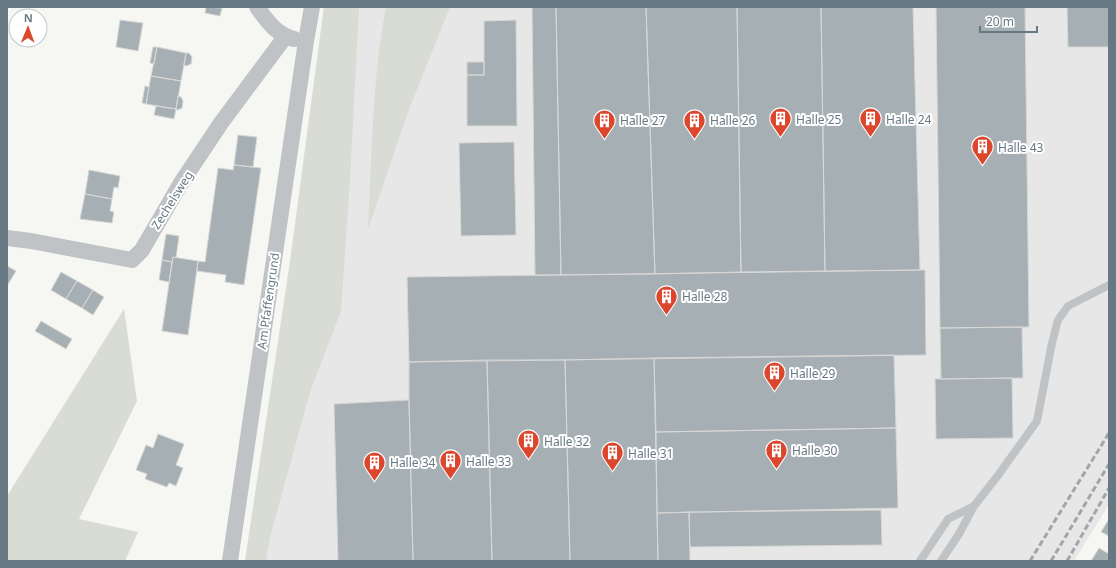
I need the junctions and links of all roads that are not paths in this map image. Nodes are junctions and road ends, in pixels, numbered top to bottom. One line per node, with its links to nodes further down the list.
1 (257, 7): 3 (street)
2 (312, 7): 4 (street, Am Pfaffengrund)
3 (285, 36): 4 (street); 5 (street, Zechelsweg)
4 (306, 41): 8 (street, Am Pfaffengrund)
5 (7, 238)
6 (1109, 285): 7 (lane)
7 (974, 506): 9 (lane); 10 (lane)
8 (230, 561)
9 (920, 561)
10 (941, 561)

